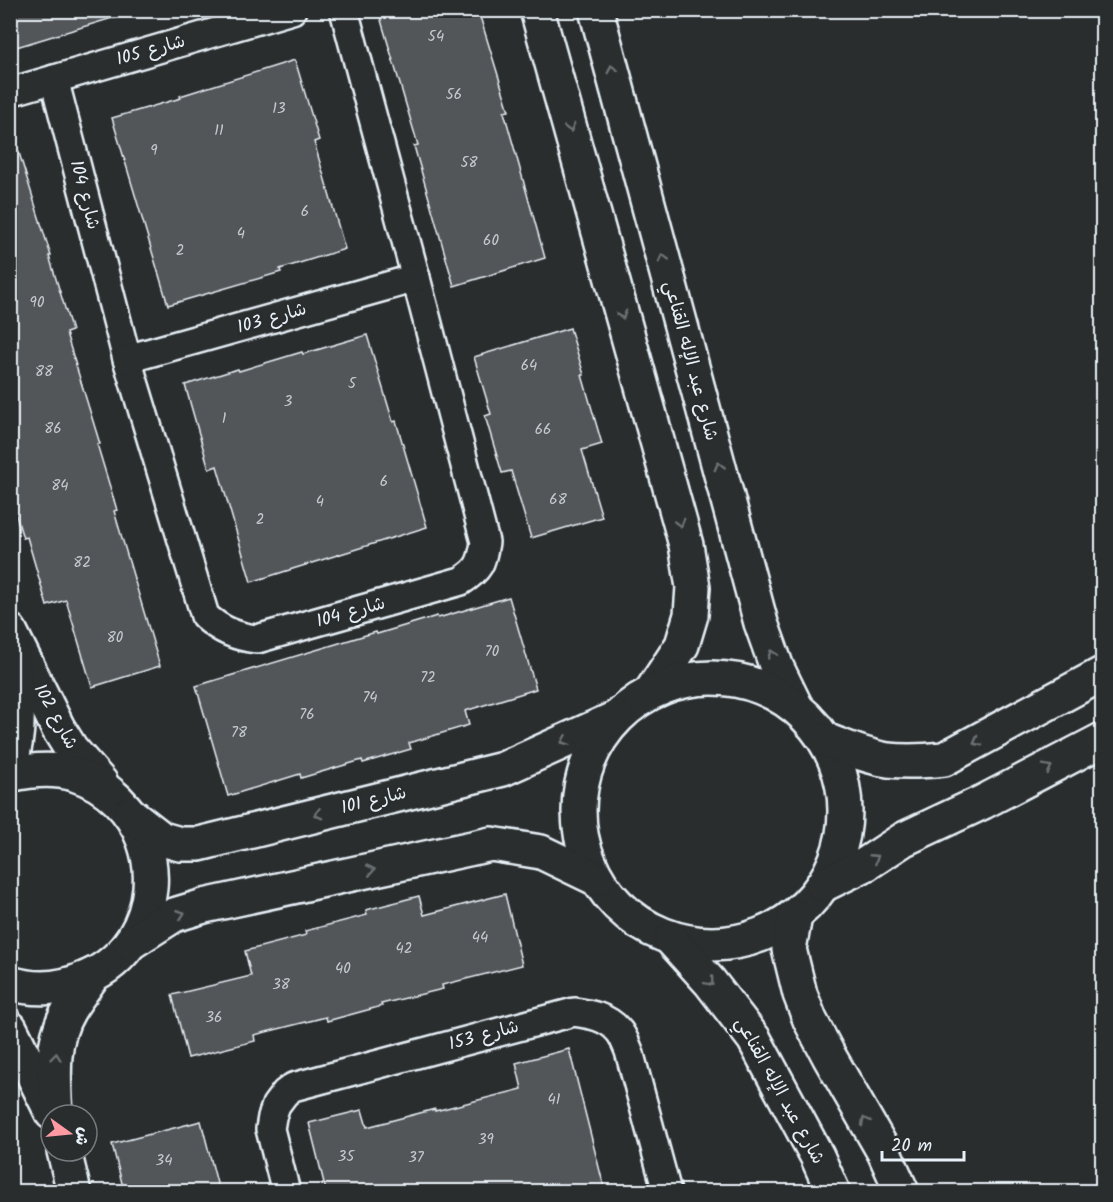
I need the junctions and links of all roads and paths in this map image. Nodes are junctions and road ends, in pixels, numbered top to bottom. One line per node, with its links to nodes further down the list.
1 (292, 10): 5 (street, شارع 105)
2 (344, 10): 7 (street, شارع 104)
3 (537, 10): 11 (main road, one-way to 11)
4 (596, 10): 12 (main road, شارع عبد الإله القناعي, one-way to 4)
5 (54, 79): 6 (street, شارع 105); 8 (street, شارع 104)
6 (10, 92)
7 (416, 278): 8 (street, شارع 103); 8 (street, شارع 104)
8 (127, 359)
9 (11, 631): 16 (main road, شارع 102); 18 (main road, شارع 102)
10 (1102, 674): 14 (main road, one-way to 14)
11 (651, 692): 12 (main road); 13 (main road)
12 (796, 707): 14 (main road)
13 (618, 717): 18 (main road, شارع 101, one-way to 18); 19 (main road)
14 (825, 740): 20 (main road)
15 (1102, 740): 20 (main road, one-way to 15)
16 (10, 764)
17 (10, 775): 18 (main road)
18 (121, 804): 23 (main road)
19 (597, 879): 22 (main road); 23 (main road, one-way to 19)
20 (823, 885): 21 (main road)
21 (795, 916): 22 (main road); 34 (main road, one-way to 21)
22 (671, 939): 33 (main road, شارع عبد الإله القناعي, one-way to 33)
23 (130, 943): 24 (main road)
24 (93, 975): 25 (main road); 28 (main road, one-way to 24)
25 (10, 983)
26 (10, 1028): 27 (main road)
27 (49, 1103)
28 (55, 1103)
29 (67, 1163): 30 (main road)
30 (74, 1191)
31 (286, 1191): 32 (street, شارع 153)
32 (667, 1191)
33 (833, 1191)
34 (902, 1191)

